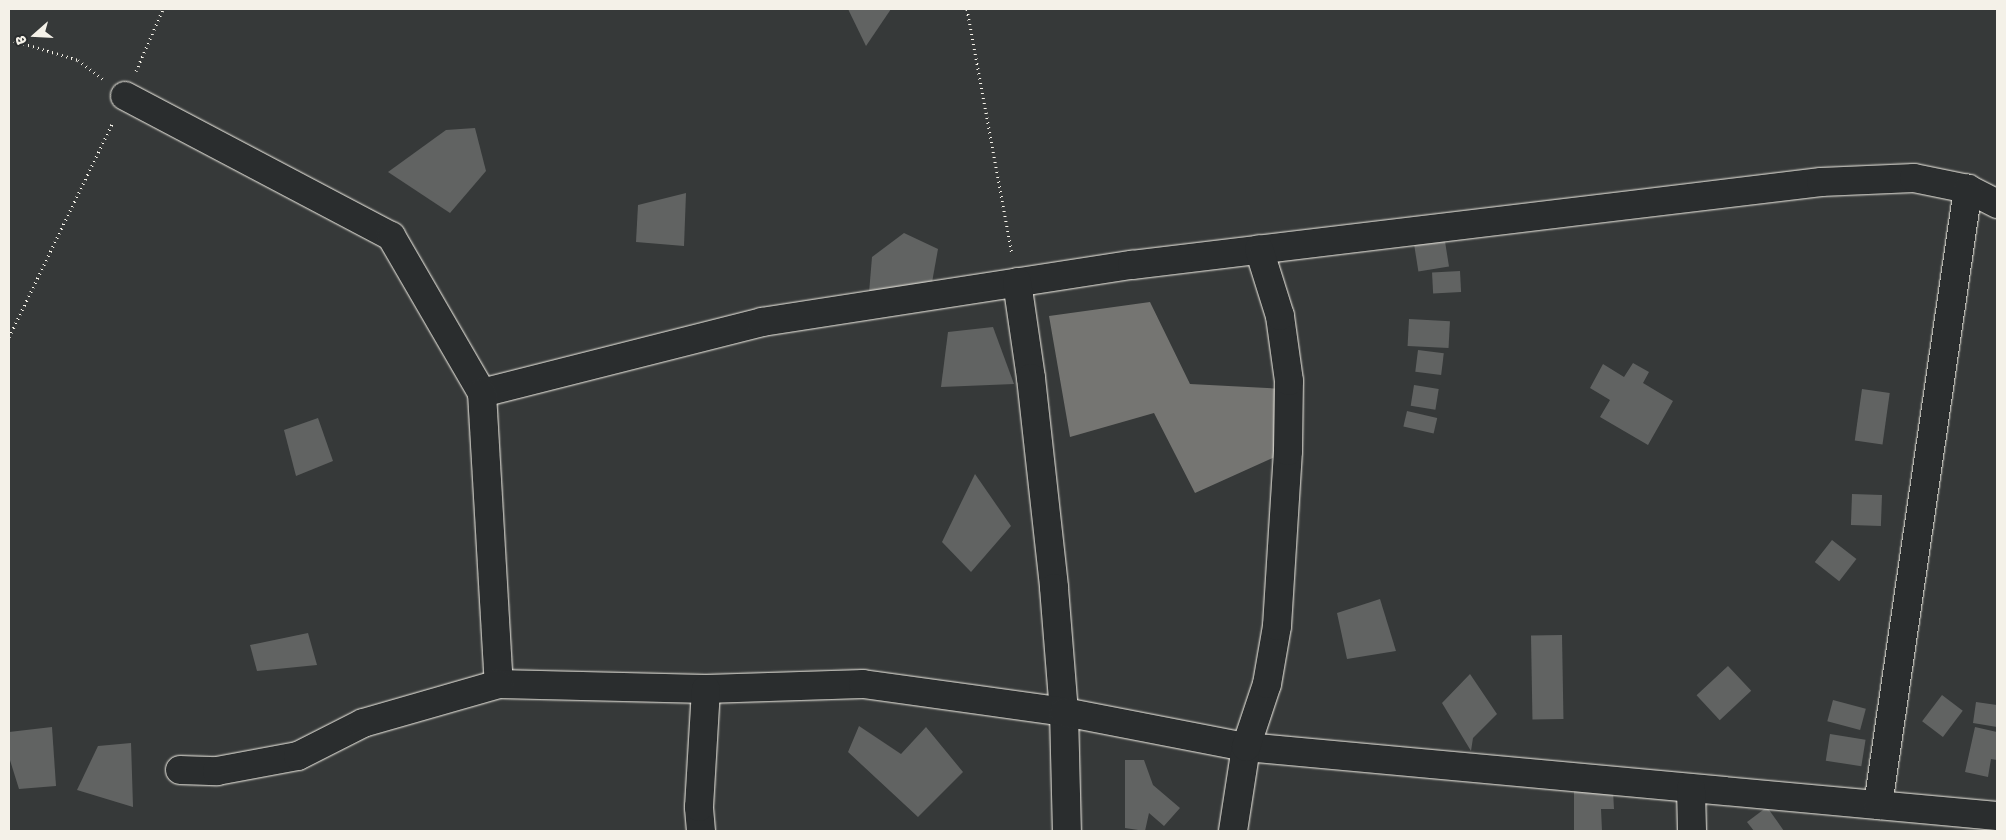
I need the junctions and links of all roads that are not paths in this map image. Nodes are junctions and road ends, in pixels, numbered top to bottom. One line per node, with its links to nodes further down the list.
1 (126, 96): 6 (street)
2 (1968, 189): 3 (street); 4 (street); 13 (street)
3 (1997, 204)
4 (1259, 249): 5 (street); 10 (street)
5 (1017, 282): 6 (street); 9 (street)
6 (482, 393): 7 (street)
7 (499, 684): 8 (street); 11 (street)
8 (706, 689): 9 (street); 15 (street)
9 (1064, 712): 10 (street); 16 (street)
10 (1246, 746): 12 (street); 17 (street)
11 (180, 770)
12 (1691, 789): 13 (street); 18 (street)
13 (1878, 805): 14 (street)
14 (1997, 816)
15 (701, 831)
16 (1067, 831)
17 (1233, 831)
18 (1692, 831)

